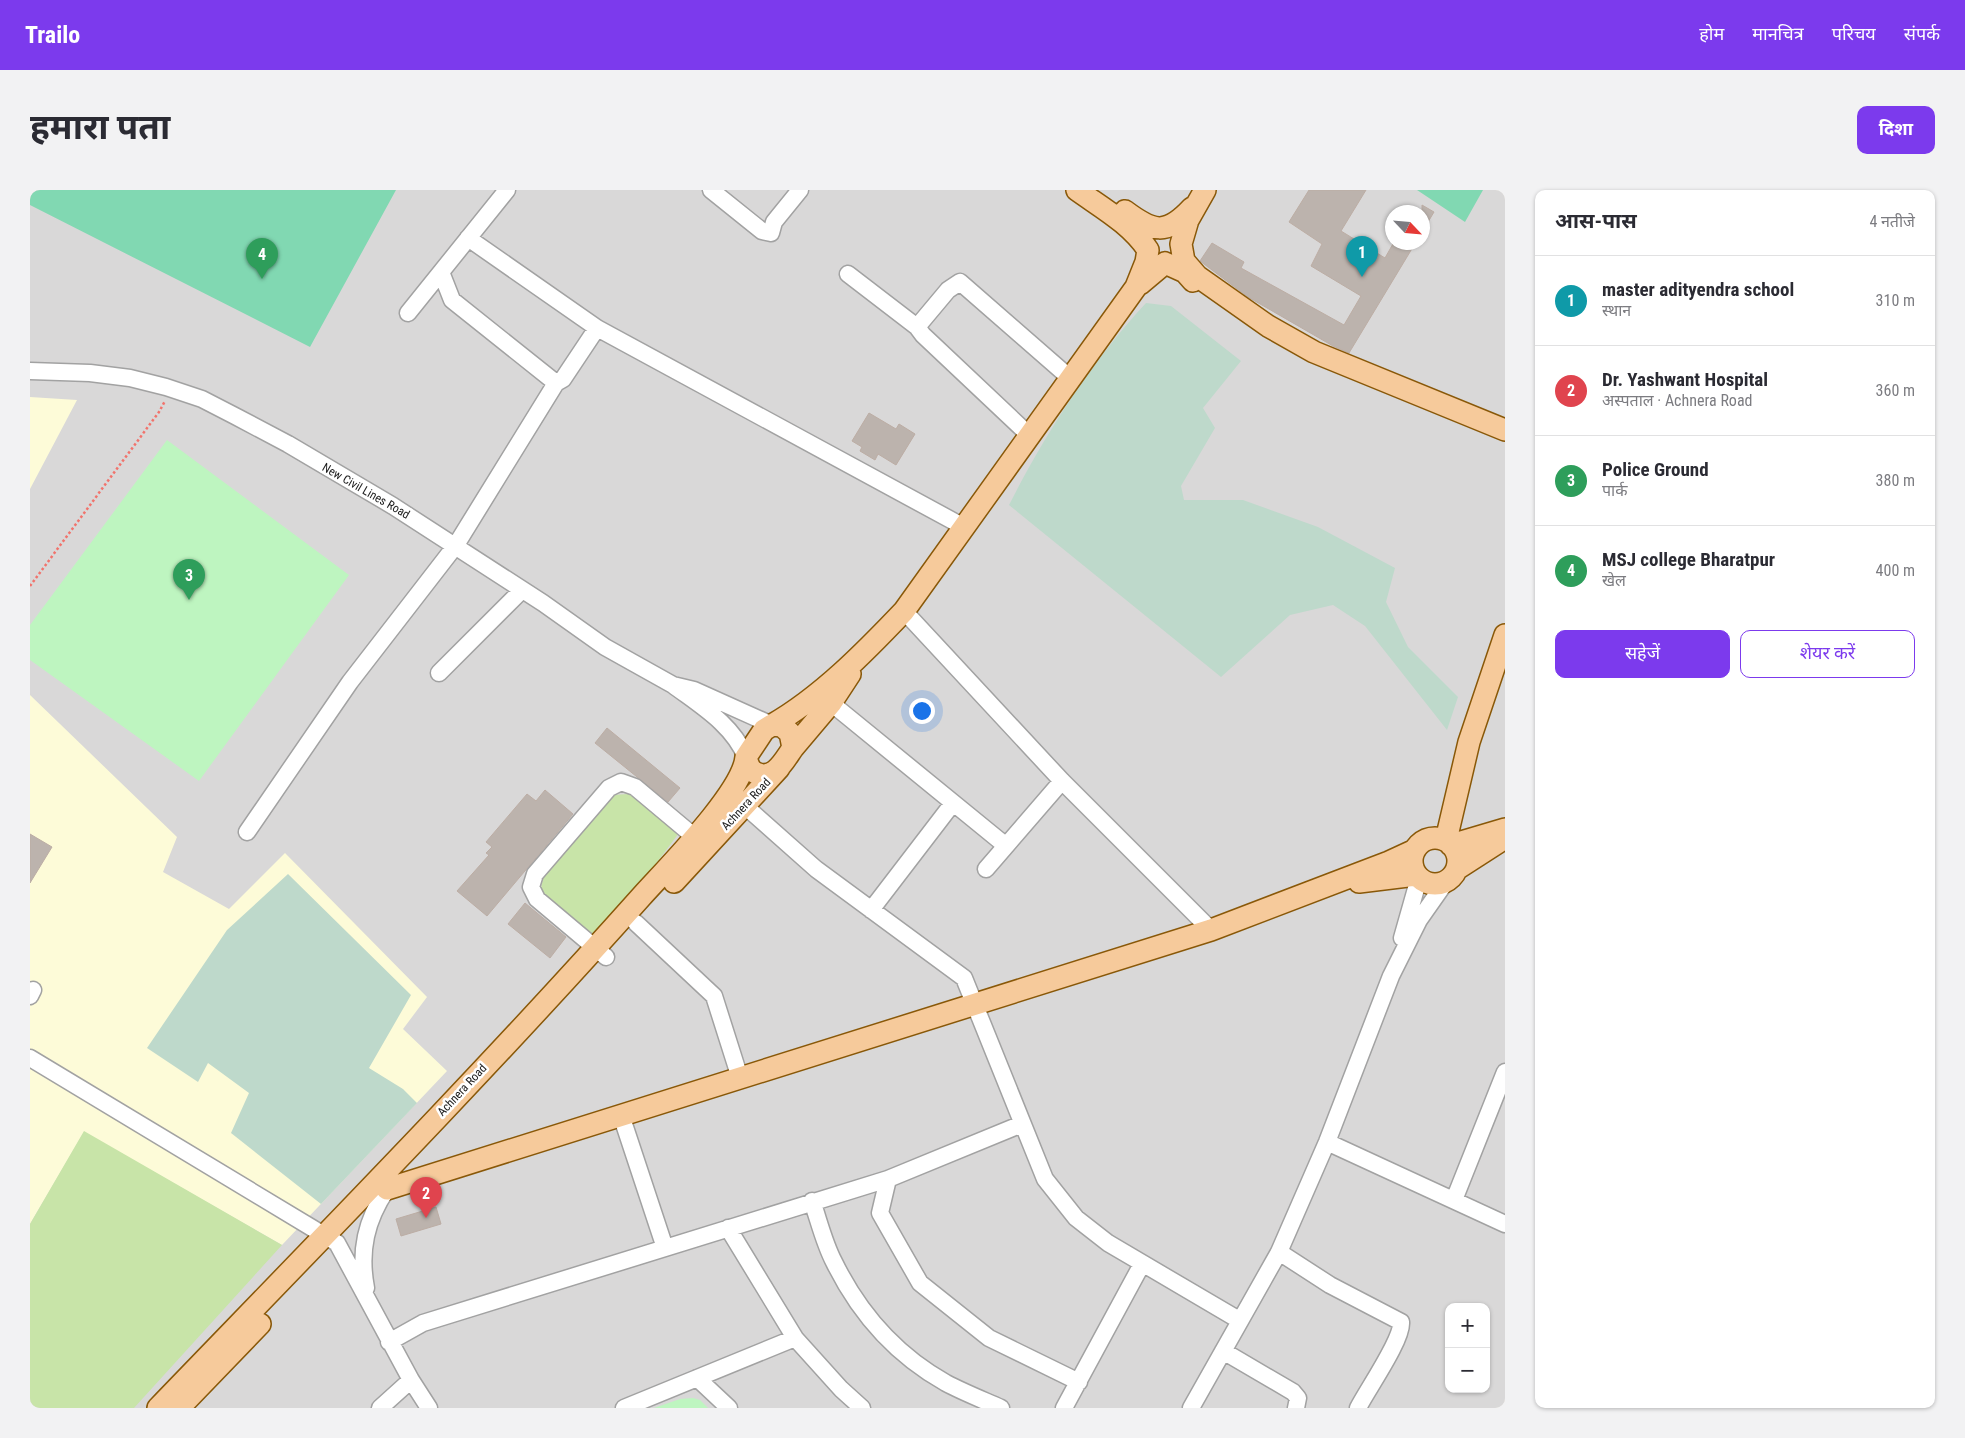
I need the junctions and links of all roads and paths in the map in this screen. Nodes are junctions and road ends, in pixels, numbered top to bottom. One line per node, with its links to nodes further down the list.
1 (507, 190): 8 (street)
2 (711, 190): 3 (street)
3 (800, 190)
4 (1077, 190): 10 (main road)
5 (1096, 190): 7 (main road)
6 (1201, 196): 7 (main road); 9 (main road)
7 (1162, 230): 9 (main road); 10 (main road)
8 (468, 238): 12 (street); 17 (street)
9 (1181, 244): 11 (main road); 22 (main road)
10 (1148, 250): 11 (main road); 14 (main road)
11 (1165, 262): 14 (main road); 24 (main road)
12 (442, 272): 15 (street); 20 (street)
13 (848, 274): 16 (street)
14 (1136, 287): 19 (main road)
15 (408, 313)
16 (917, 327): 19 (street); 23 (street)
17 (598, 328): 20 (street); 25 (street)
18 (30, 371): 21 (street, New Civil Lines Road)
19 (1070, 378): 23 (main road)
20 (556, 384): 26 (street)
21 (171, 388): 26 (street, New Civil Lines Road); 27 (path)
22 (1505, 430)
23 (1030, 435): 25 (main road)
24 (1505, 442)
25 (964, 526): 29 (main road)
26 (456, 545): 28 (street, New Civil Lines Road); 44 (street)
27 (30, 586)
28 (522, 590): 32 (street); 33 (street, New Civil Lines Road)
29 (904, 611): 31 (main road); 40 (street)
30 (1505, 635): 36 (main road)
31 (868, 649): 34 (main road); 35 (main road)
32 (440, 673)
33 (673, 685): 35 (street); 38 (street)
34 (831, 703): 37 (main road); 41 (street)
35 (772, 726): 37 (main road); 38 (main road)
36 (1469, 742): 47 (main road); 49 (main road)
37 (793, 748): 39 (main road)
38 (746, 757): 39 (main road); 46 (main road, Achnera Road)
39 (779, 768): 42 (main road, Achnera Road)
40 (1062, 781): 48 (street); 56 (street)
41 (953, 802): 48 (street); 54 (street)
42 (745, 806): 46 (main road, Achnera Road); 54 (street)
43 (1505, 829): 47 (main road)
44 (247, 832)
45 (1505, 838): 51 (main road)
46 (701, 841): 55 (main road, Achnera Road); 57 (main road, Achnera Road); 57 (street)
47 (1449, 843): 49 (main road); 51 (main road)
48 (1005, 845): 50 (street)
49 (1417, 847): 52 (main road); 53 (main road)
50 (986, 869)
51 (1451, 876): 52 (main road); 58 (street)
52 (1417, 877): 53 (main road); 58 (street)
53 (1335, 883): 56 (main road)
54 (871, 910): 59 (street)
55 (636, 923): 57 (main road, Achnera Road); 62 (street)
56 (1211, 930): 59 (main road)
57 (601, 952): 67 (main road, Achnera Road); 72 (main road, Achnera Road)
58 (1392, 976): 65 (street)
59 (974, 1005): 62 (main road); 64 (street)
60 (30, 1058): 72 (street)
61 (1505, 1072): 68 (street)
62 (740, 1078): 63 (main road)
63 (622, 1115): 67 (main road); 73 (street)
64 (1022, 1124): 66 (street); 75 (street)
65 (1327, 1142): 68 (street); 74 (street)
66 (888, 1179): 69 (street); 83 (street)
67 (388, 1189): 72 (main road, Achnera Road); 76 (street)
68 (1454, 1200): 70 (street)
69 (812, 1201): 71 (street); 92 (street)
70 (1505, 1224)
71 (728, 1228): 73 (street); 78 (street)
72 (330, 1240): 76 (street); 85 (main road, Achnera Road); 86 (main road, Achnera Road)
73 (665, 1248): 79 (street)
74 (1279, 1252): 77 (street); 95 (street)
75 (1142, 1264): 77 (street); 83 (street)
76 (369, 1303): 79 (street)
77 (1238, 1320): 80 (street)
78 (795, 1338): 81 (street); 91 (street)
79 (389, 1342): 82 (street)
80 (1223, 1351): 84 (street); 94 (street)
81 (697, 1378): 89 (street); 90 (street)
82 (411, 1380): 87 (street); 88 (street)
83 (1078, 1382): 93 (street)
84 (1298, 1407)
85 (158, 1408)
86 (179, 1408)
87 (380, 1408)
88 (429, 1408)
89 (624, 1408)
90 (729, 1408)
91 (862, 1408)
92 (1001, 1408)
93 (1064, 1408)
94 (1191, 1408)
95 (1358, 1408)

